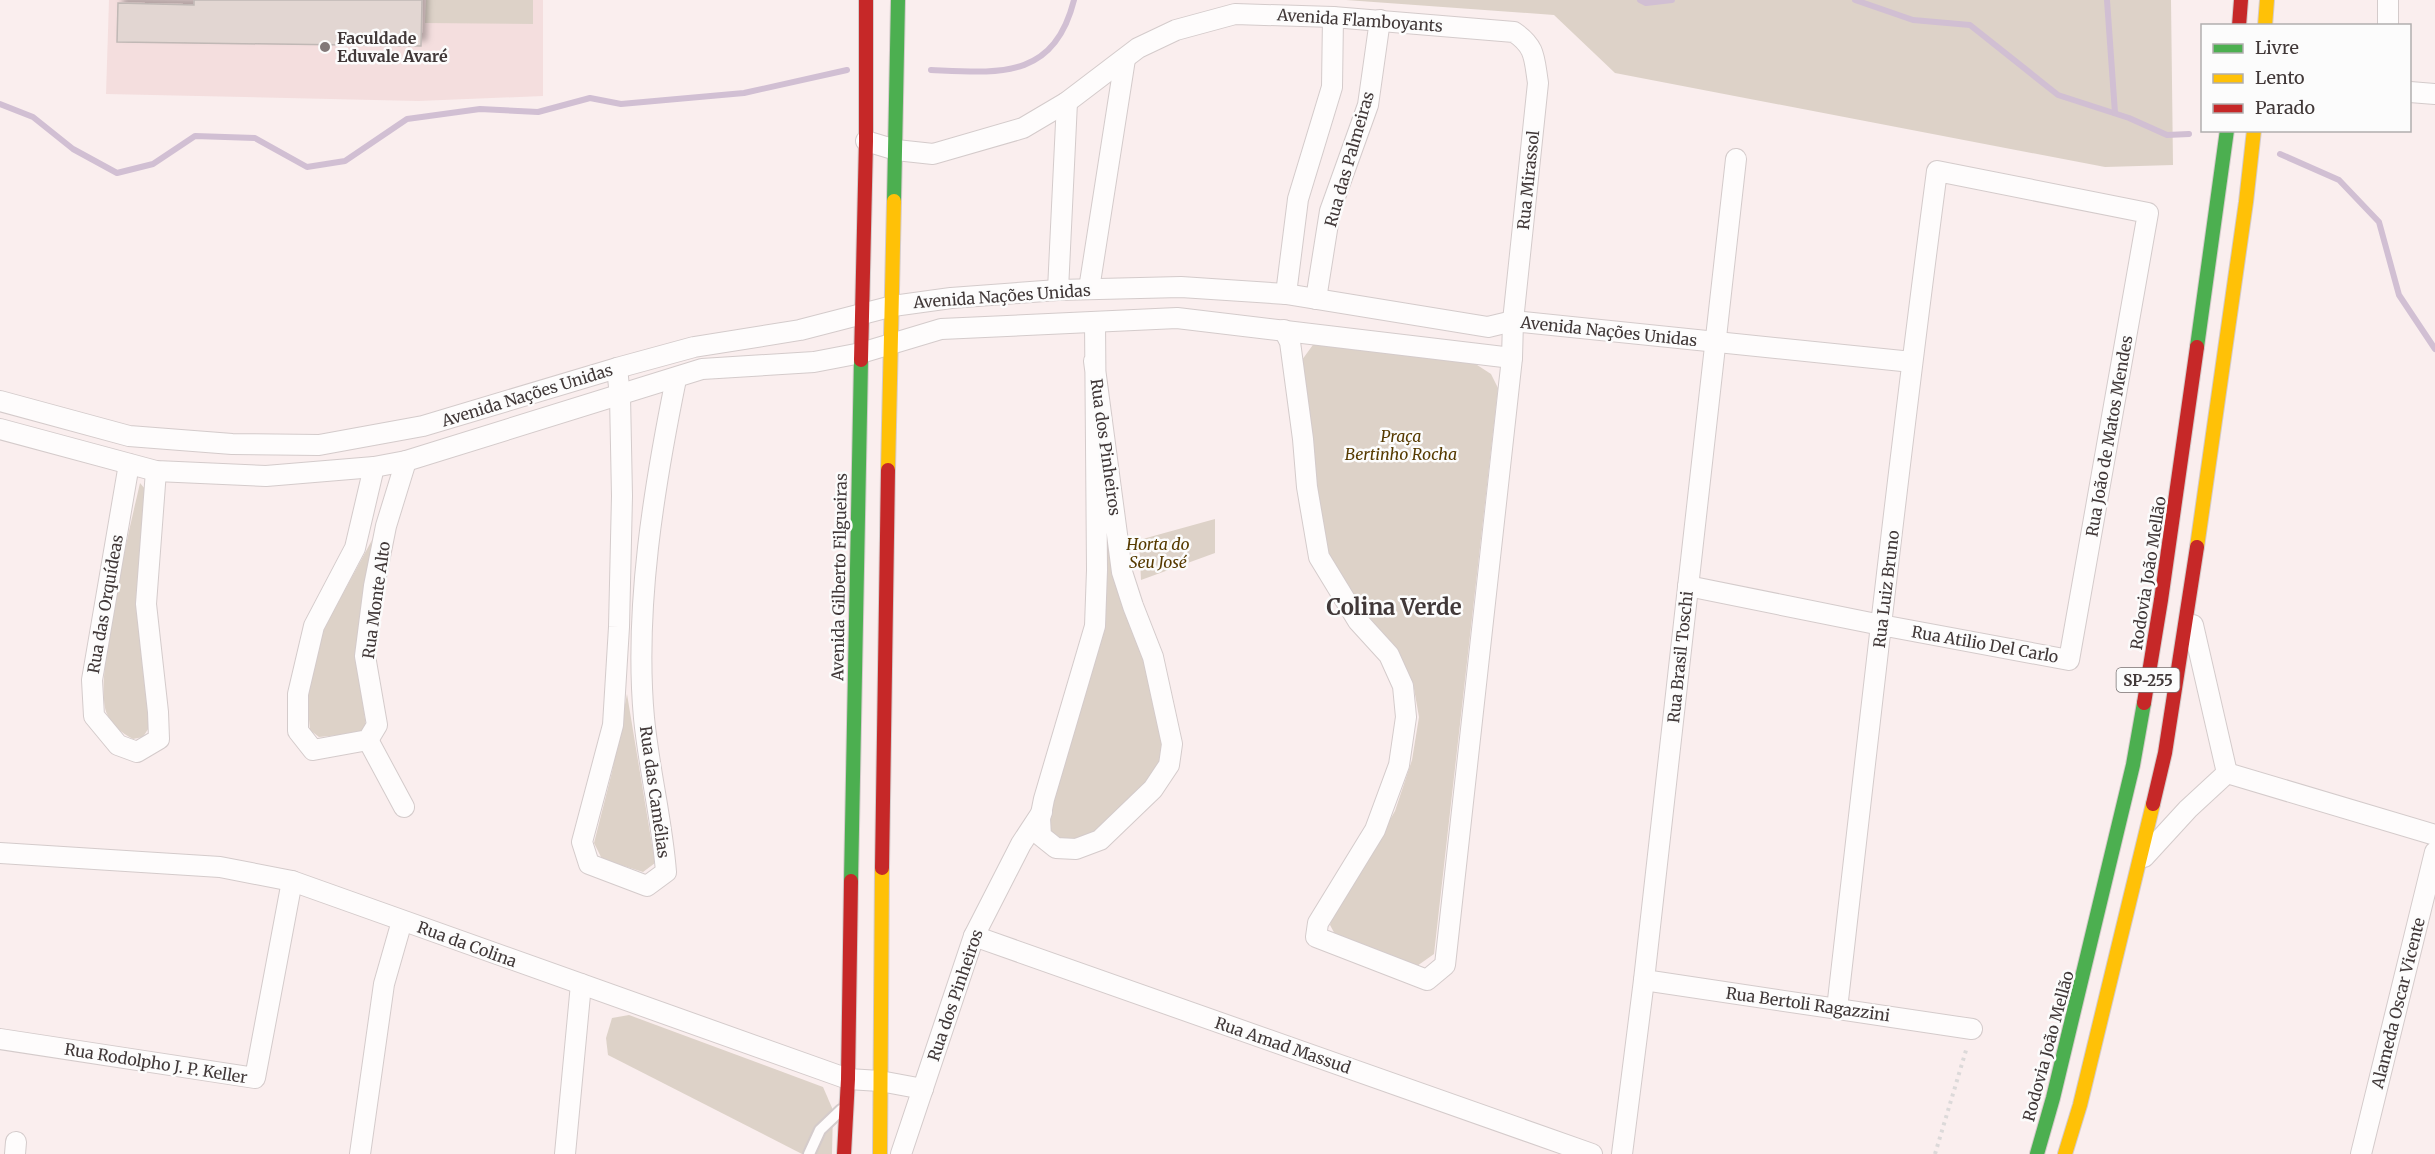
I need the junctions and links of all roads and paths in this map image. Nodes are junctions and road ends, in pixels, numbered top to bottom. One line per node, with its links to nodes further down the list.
1 (866, 0): 18 (main road, Avenida Gilberto Filgueiras)
2 (898, 0): 19 (main road)
3 (2241, 0): 8 (main road)
4 (2267, 0): 9 (main road)
5 (2388, 0): 10 (street)
6 (1333, 17): 7 (street, Avenida Flamboyants); 12 (street, Avenida Flamboyants); 24 (street)
7 (1380, 20): 11 (street, Avenida Flamboyants); 25 (street, Rua das Palmeiras)
8 (2239, 24)
9 (2265, 24)
10 (2388, 24)
11 (1528, 41): 28 (street, Rua Mirassol)
12 (1125, 59): 15 (street, Avenida Flamboyants); 22 (street)
13 (2411, 92): 14 (street)
14 (2435, 94)
15 (1067, 102): 19 (street, Avenida Flamboyants); 23 (street)
16 (2227, 132): 81 (main road, Rodovia João Mellão / SP-255)
17 (2254, 132): 47 (main road, SP-255)
18 (866, 141): 19 (street, Avenida Flamboyants); 27 (main road, Avenida Gilberto Filgueiras)
19 (896, 150): 26 (main road)
20 (1736, 159): 31 (street, Rua Brasil Toschi)
21 (1937, 171): 36 (street, Rua Luiz Bruno); 49 (street, Rua João de Matos Mendes)
22 (1089, 289): 23 (street, Avenida Nações Unidas); 24 (street, Avenida Nações Unidas)
23 (1058, 290): 26 (street, Avenida Nações Unidas)
24 (1286, 294): 25 (street, Avenida Nações Unidas)
25 (1316, 299): 28 (street, Avenida Nações Unidas)
26 (893, 306): 27 (street, Avenida Nações Unidas); 32 (main road)
27 (862, 315): 33 (main road, Avenida Gilberto Filgueiras); 37 (street, Avenida Nações Unidas)
28 (1513, 321): 31 (street, Avenida Nações Unidas); 34 (street)
29 (1095, 322): 30 (street, Avenida Nações Unidas); 32 (street, Avenida Nações Unidas); 35 (street, Rua dos Pinheiros)
30 (1284, 330): 34 (street, Avenida Nações Unidas); 34 (street)
31 (1716, 342): 36 (street, Avenida Nações Unidas); 46 (street, Rua Brasil Toschi)
32 (892, 343): 33 (street, Avenida Nações Unidas); 51 (main road)
33 (861, 353): 38 (street, Avenida Nações Unidas); 50 (main road, Avenida Gilberto Filgueiras)
34 (1512, 358)
35 (1094, 361): 55 (street, Rua dos Pinheiros); 55 (street, Rua dos Pinheiros)
36 (1912, 362): 48 (street, Rua Luiz Bruno)
37 (617, 368): 39 (street, Rua das Camélias); 40 (street, Avenida Nações Unidas)
38 (676, 379): 39 (street, Avenida Nações Unidas); 39 (street, Rua das Camélias)
39 (620, 396): 42 (street, Avenida Nações Unidas)
40 (0, 401)
41 (0, 429): 43 (street, Avenida Nações Unidas)
42 (406, 461): 44 (street, Avenida Nações Unidas); 52 (street, Rua Monte Alto)
43 (129, 464): 45 (street, Avenida Nações Unidas); 45 (street, Rua das Orquídeas)
44 (374, 467): 45 (street, Avenida Nações Unidas); 52 (street, Rua Monte Alto)
45 (156, 471)
46 (1688, 586): 48 (street, Rua Atilio Del Carlo); 63 (street, Rua Brasil Toschi)
47 (2189, 604): 53 (street); 59 (main road, SP-255)
48 (1881, 626): 49 (street, Rua Atilio Del Carlo); 65 (street, Rua Luiz Bruno)
49 (2069, 660)
50 (854, 665): 51 (main road); 68 (main road, Avenida Gilberto Filgueiras)
51 (884, 666): 69 (main road)
52 (368, 740): 54 (street)
53 (2227, 773): 56 (street); 59 (street)
54 (404, 807)
55 (1042, 812): 62 (street, Rua dos Pinheiros)
56 (2435, 836)
57 (2435, 852): 83 (street, Alameda Oscar Vicente)
58 (0, 853): 60 (street, Rua da Colina)
59 (2140, 861): 82 (main road, SP-255)
60 (292, 881): 61 (street, Rua da Colina); 67 (street, Rua Rodolpho J. P. Keller)
61 (402, 921): 64 (street, Rua da Colina); 72 (street)
62 (974, 936): 70 (street, Rua dos Pinheiros); 78 (street, Rua Amad Massud)
63 (1644, 980): 65 (street, Rua Bertoli Ragazzini); 79 (street, Rua Brasil Toschi)
64 (581, 984): 68 (street, Rua da Colina); 73 (street)
65 (1837, 1009): 66 (street, Rua Bertoli Ragazzini)
66 (1972, 1029): 80 (path)
67 (0, 1039)
68 (848, 1080): 69 (street, Rua da Colina); 71 (main road, Avenida Gilberto Filgueiras)
69 (880, 1081): 70 (street, Rua da Colina); 76 (main road)
70 (923, 1089): 77 (street, Rua dos Pinheiros)
71 (846, 1106): 74 (lane); 75 (main road, Avenida Gilberto Filgueiras)
72 (360, 1154)
73 (565, 1154)
74 (809, 1154)
75 (844, 1154)
76 (880, 1154)
77 (901, 1154)
78 (1592, 1154)
79 (1622, 1154)
80 (1935, 1154)
81 (2037, 1154)
82 (2065, 1154)
83 (2361, 1154)

